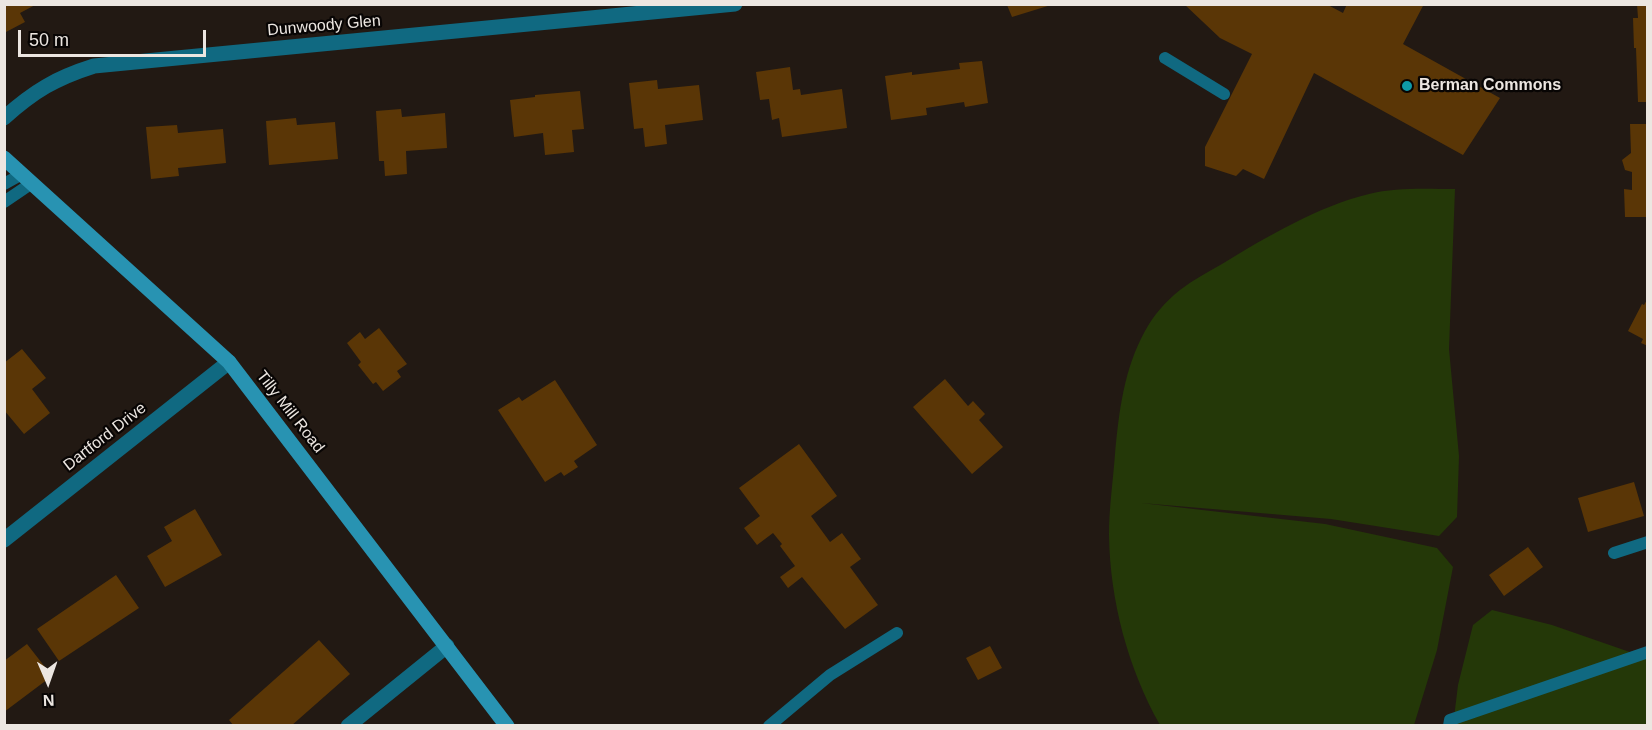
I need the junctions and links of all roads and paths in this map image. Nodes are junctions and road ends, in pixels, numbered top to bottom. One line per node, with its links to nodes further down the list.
1 (735, 4): 4 (street, Dunwoody Glen)
2 (1164, 58): 3 (lane)
3 (1224, 94)
4 (4, 118)
5 (4, 158): 6 (street, Tilly Mill Road)
6 (27, 178): 7 (lane); 8 (lane); 9 (street, Tilly Mill Road)
7 (4, 184)
8 (4, 202)
9 (229, 362): 10 (street, Dartford Drive); 14 (street, Tilly Mill Road)
10 (4, 540)
11 (1647, 543): 12 (lane)
12 (1614, 553)
13 (897, 633): 18 (lane)
14 (447, 646): 16 (street); 17 (street, Tilly Mill Road)
15 (1647, 652): 19 (lane)
16 (348, 726)
17 (507, 726)
18 (769, 726)
19 (1449, 726)

